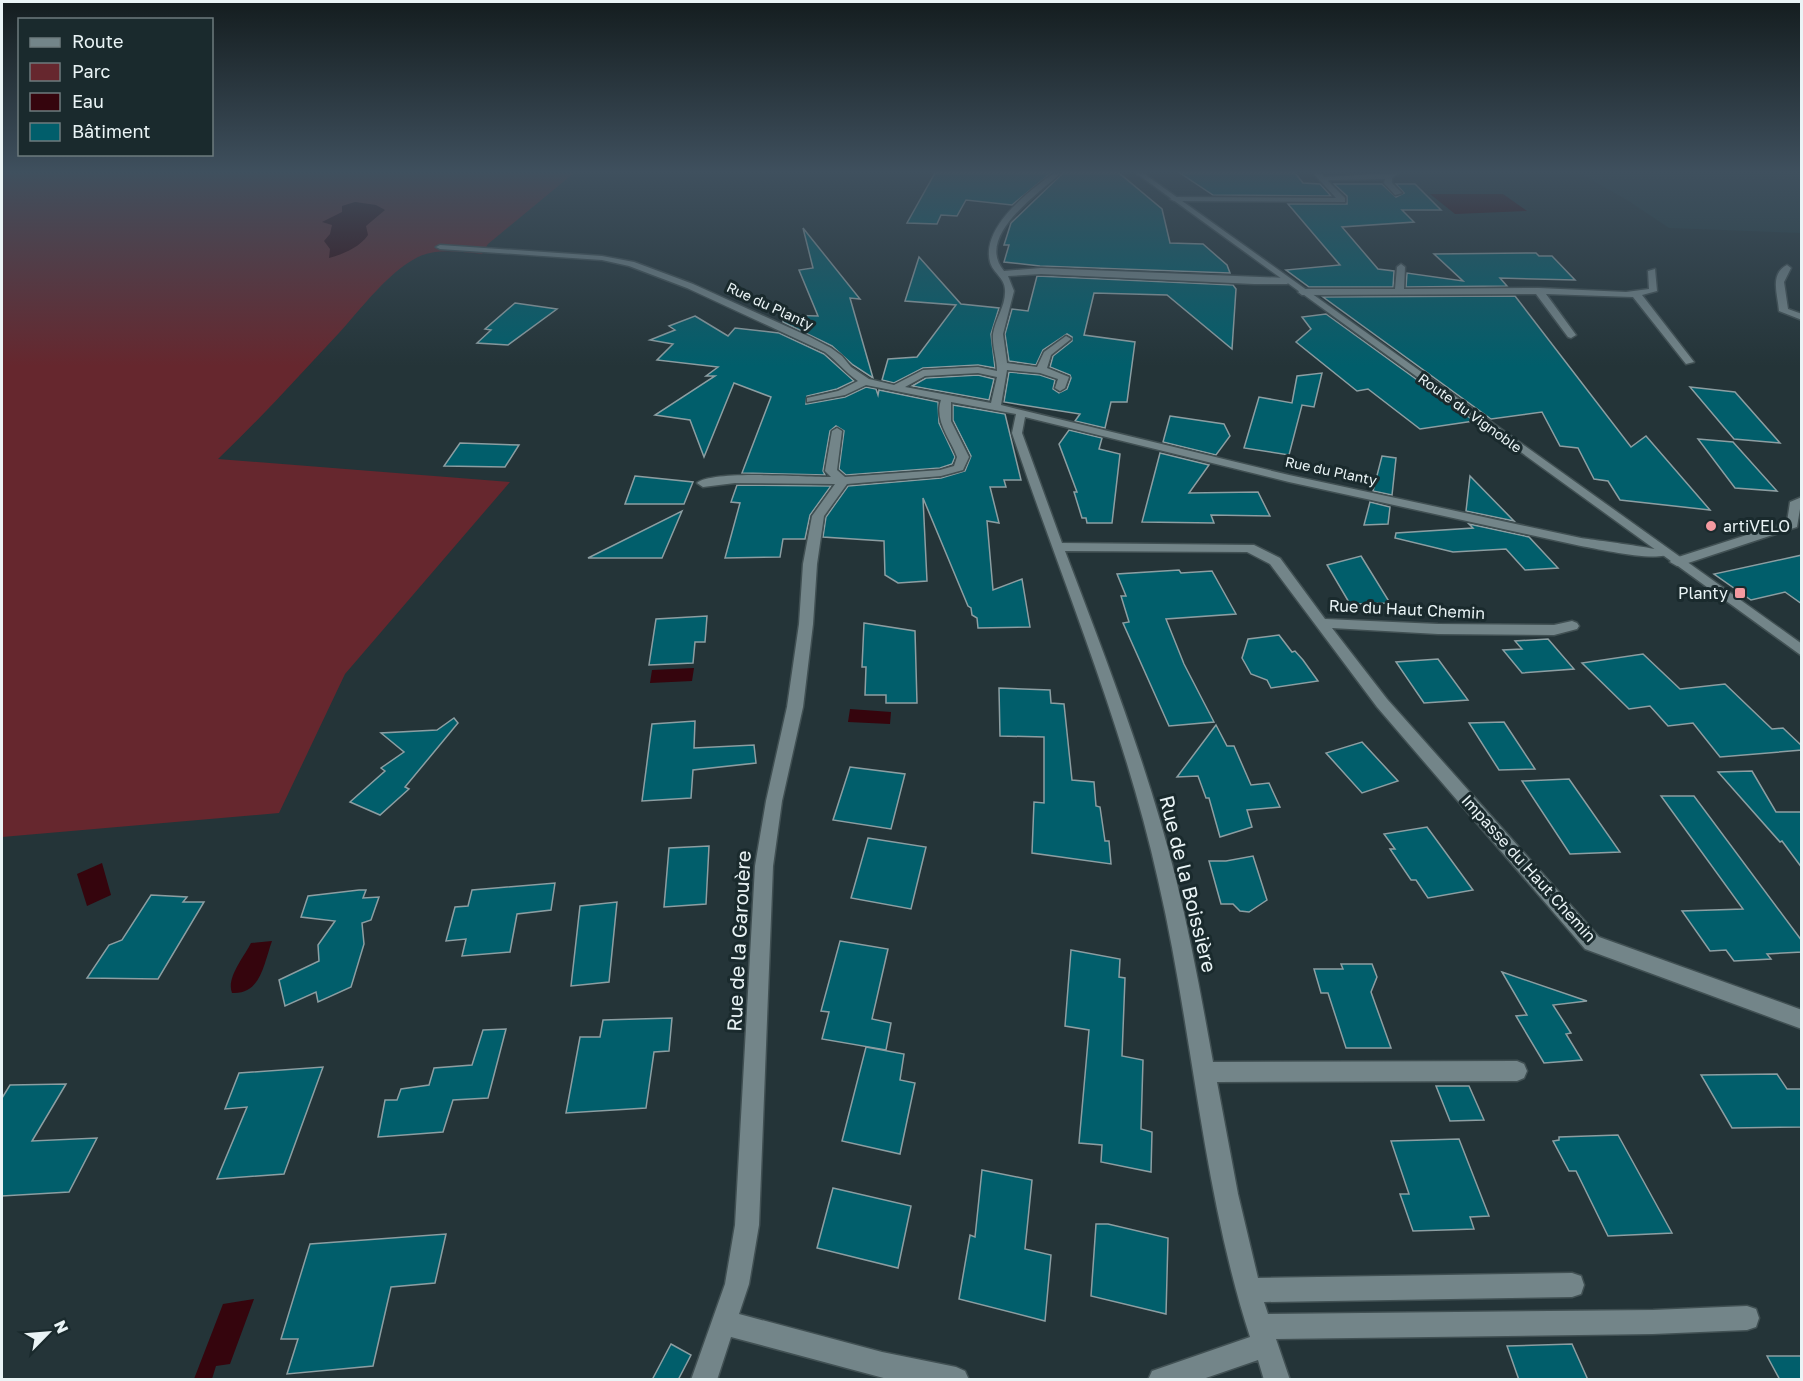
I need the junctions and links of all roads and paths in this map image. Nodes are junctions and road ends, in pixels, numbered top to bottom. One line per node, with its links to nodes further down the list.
1 (998, 237): 7 (street)
2 (1227, 237): 8 (street, Route du Vignoble)
3 (440, 247): 19 (street, Rue du Planty)
4 (1401, 267): 11 (street)
5 (1787, 268): 13 (street)
6 (1652, 271): 12 (street)
7 (1003, 274): 8 (street); 17 (street)
8 (1287, 281): 10 (street, Route du Vignoble)
9 (1539, 291): 11 (street); 12 (street); 14 (street)
10 (1302, 292): 11 (street); 31 (street, Route du Vignoble)
11 (1398, 293)
12 (1636, 294): 16 (street)
13 (1802, 317)
14 (1571, 335)
15 (1066, 339): 18 (street)
16 (1689, 362)
17 (1002, 370): 18 (street); 21 (street); 24 (street)
18 (1041, 370): 20 (street)
19 (865, 381): 21 (street, Rue du Planty); 23 (street)
20 (1060, 388)
21 (895, 389): 22 (street, Rue du Planty)
22 (947, 399): 24 (street, Rue du Planty); 27 (street)
23 (811, 400)
24 (994, 406): 25 (street, Rue du Planty)
25 (1023, 412): 30 (street, Rue de la Boissière); 31 (street, Rue du Planty)
26 (837, 431): 27 (street)
27 (843, 481): 28 (street); 42 (street, Rue de la Garouère)
28 (703, 483)
29 (1802, 501): 32 (street)
30 (1057, 547): 33 (street, Rue du Haut Chemin); 38 (street, Rue de la Boissière)
31 (1664, 552): 32 (street, Route du Vignoble)
32 (1677, 562): 35 (street, Route du Vignoble)
33 (1321, 623): 34 (street, Rue du Haut Chemin); 36 (street, Impasse du Haut Chemin)
34 (1572, 626)
35 (1802, 651)
36 (1802, 1020)
37 (1517, 1071): 38 (street)
38 (1205, 1072): 40 (street, Rue de la Boissière)
39 (1572, 1285): 40 (street)
40 (1250, 1290): 43 (street, Rue de la Boissière)
41 (1747, 1318): 43 (street)
42 (723, 1322): 44 (street); 45 (street, Rue de la Garouère)
43 (1262, 1336): 46 (street); 47 (street, Rue de la Boissière)
44 (942, 1378)
45 (704, 1380)
46 (1161, 1380)
47 (1278, 1380)

